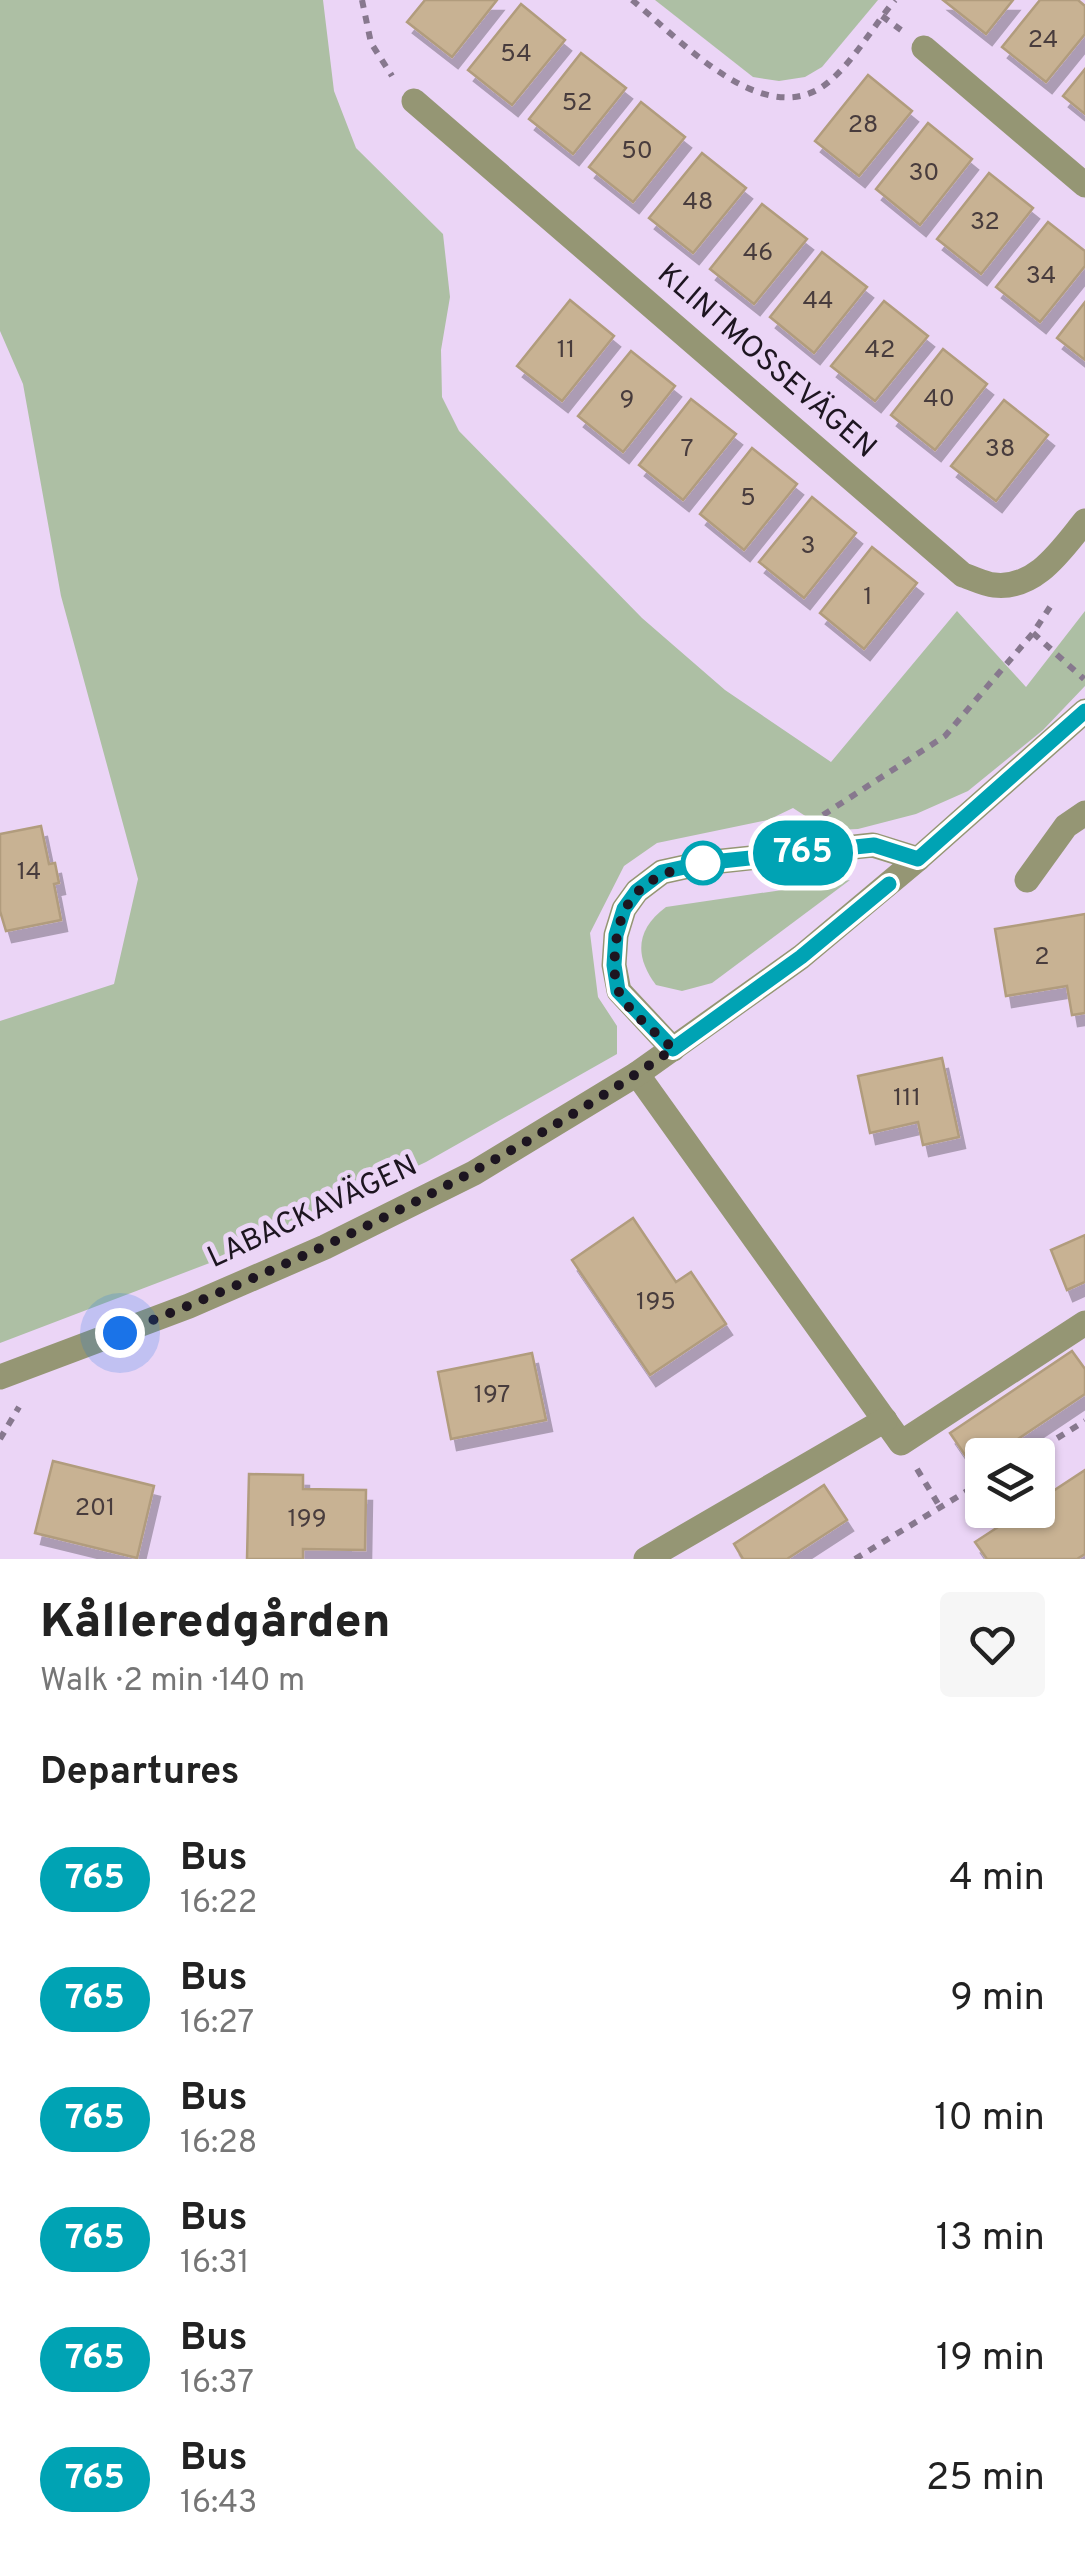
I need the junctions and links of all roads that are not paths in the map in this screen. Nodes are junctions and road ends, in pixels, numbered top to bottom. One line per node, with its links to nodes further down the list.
1 (924, 48): 3 (street)
2 (414, 102): 4 (street, KLINTMOSSEVÄGEN)
3 (1085, 185)
4 (1085, 521)
5 (1085, 711): 7 (street, LABACKAVÄGEN)
6 (1085, 813): 8 (street)
7 (918, 859): 9 (street, LABACKAVÄGEN); 9 (street)
8 (1027, 880)
9 (673, 1049): 10 (street, LABACKAVÄGEN)
10 (638, 1074): 12 (street, LABACKAVÄGEN); 13 (street)
11 (1085, 1323): 13 (street)
12 (0, 1378)
13 (885, 1420): 14 (street)
14 (646, 1559)

